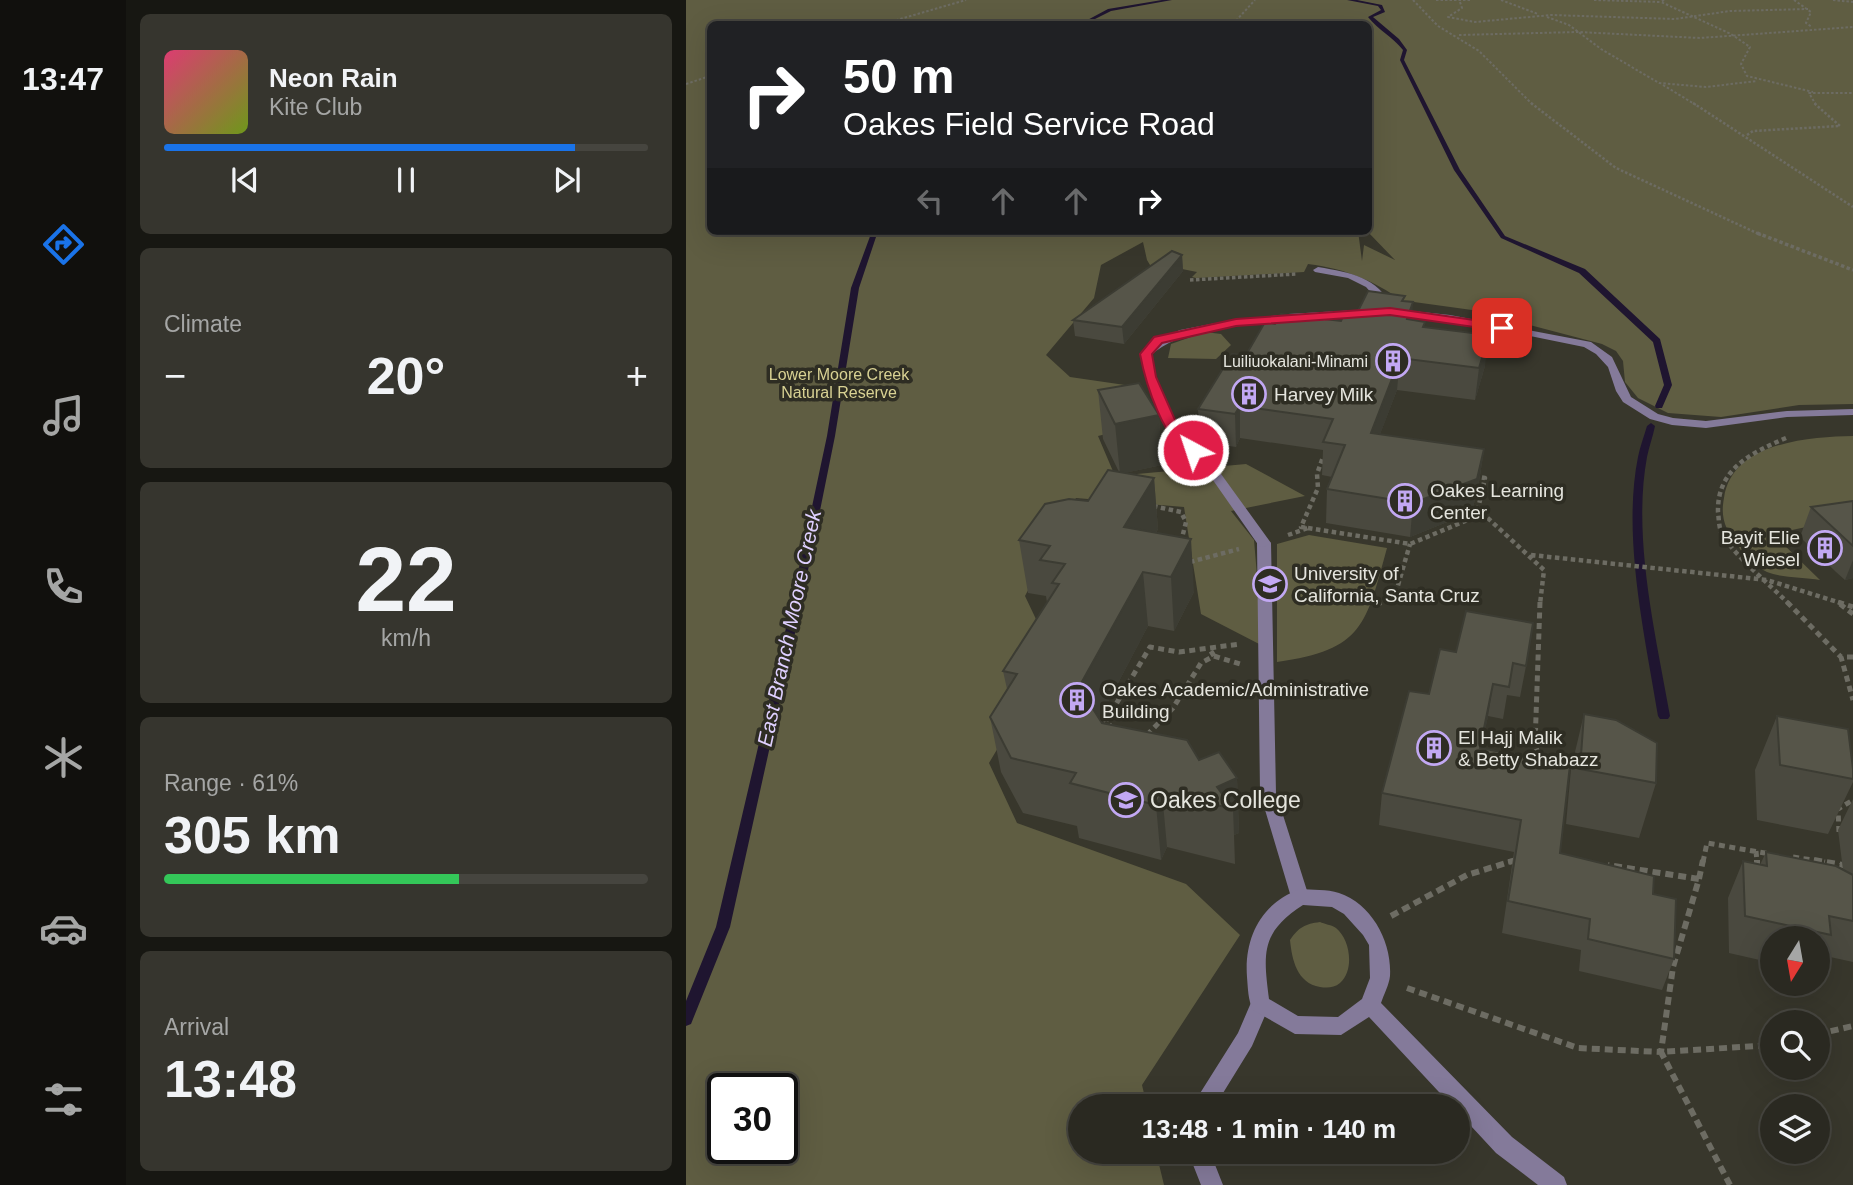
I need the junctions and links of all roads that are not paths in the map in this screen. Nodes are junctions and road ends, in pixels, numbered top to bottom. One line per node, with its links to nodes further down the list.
1 (1318, 270): 2 (street)
2 (1390, 312): 3 (street); 6 (street)
3 (1502, 328): 4 (street); 5 (street)
4 (1475, 360)
5 (1853, 412)
6 (1300, 897): 7 (street); 8 (street)
7 (1260, 1004): 8 (street); 9 (street)
8 (1370, 1004): 12 (street)
9 (1211, 1094)
10 (1204, 1164): 11 (street)
11 (1212, 1185)
12 (1556, 1185)

